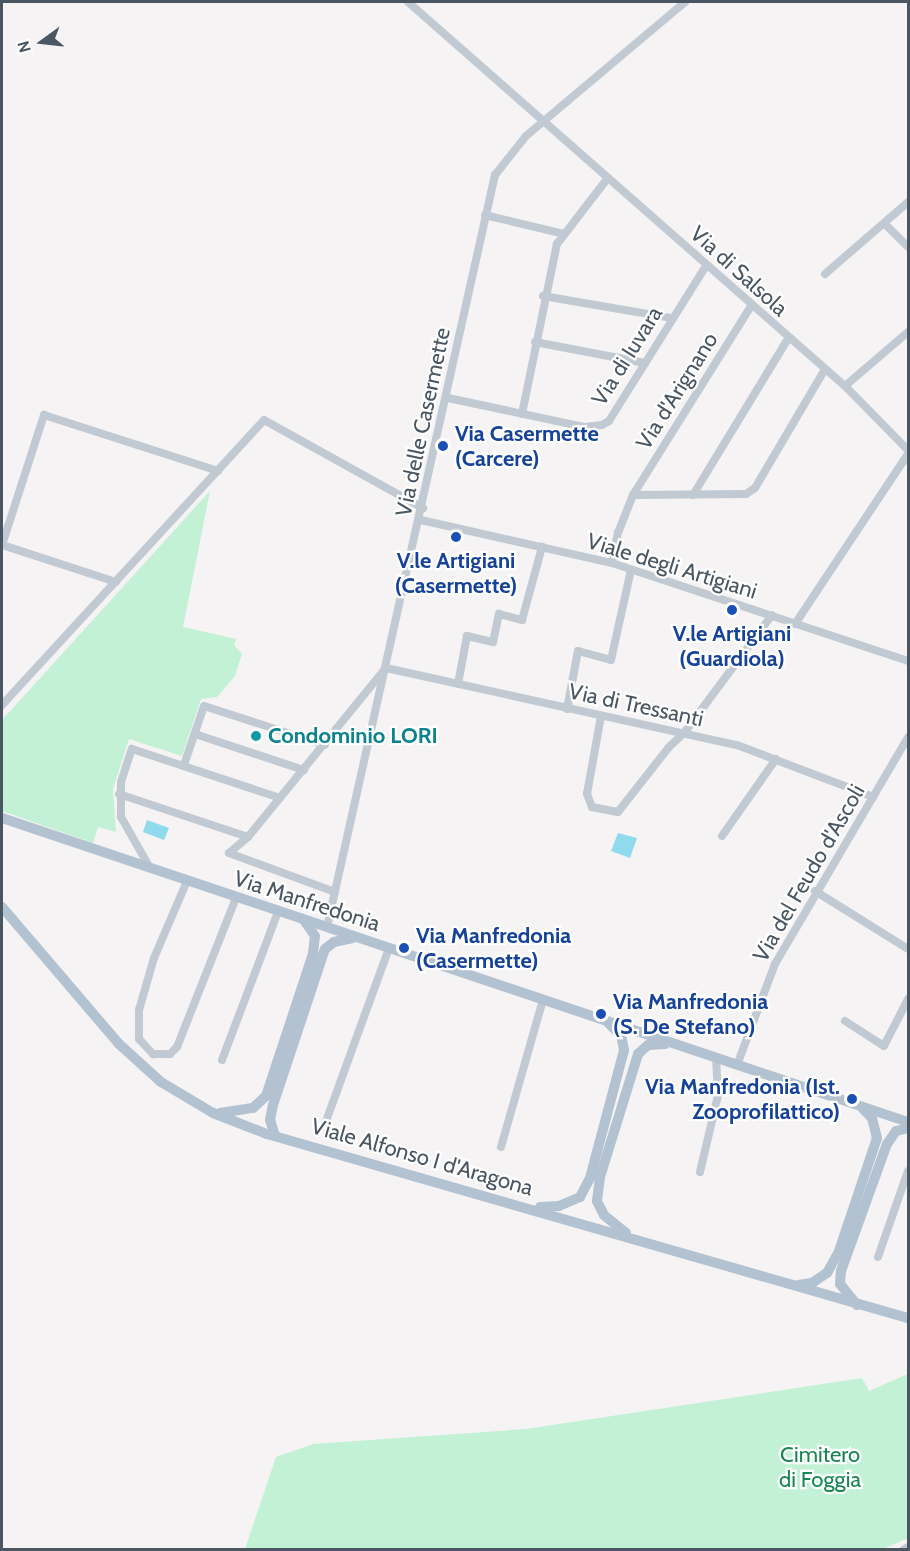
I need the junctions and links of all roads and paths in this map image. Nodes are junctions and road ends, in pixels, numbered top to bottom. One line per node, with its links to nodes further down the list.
1 (408, 2): 3 (street, Via di Salsola)
2 (685, 2): 3 (street, Via delle Casermette)
3 (543, 122): 4 (street, Via di Salsola); 6 (street, Via delle Casermette)
4 (607, 179): 8 (street); 10 (street, Via di Salsola)
5 (909, 202): 7 (street)
6 (486, 215): 8 (street); 21 (street, Via delle Casermette)
7 (884, 223): 9 (street); 11 (street)
8 (564, 234): 12 (street)
9 (909, 247)
10 (705, 266): 13 (street, Via di Salsola); 14 (street, Via di Iuvara)
11 (825, 273)
12 (543, 296): 14 (street); 17 (street)
13 (751, 306): 16 (street, Via di Salsola); 25 (street, Via d'Arignano)
14 (672, 318): 18 (street, Via di Iuvara)
15 (909, 332): 20 (street)
16 (788, 339): 19 (street, Via di Salsola); 26 (street)
17 (535, 342): 18 (street); 22 (street)
18 (645, 363): 22 (street, Via di Iuvara)
19 (824, 371): 20 (street, Via di Salsola); 26 (street)
20 (845, 386): 23 (street, Via di Salsola)
21 (448, 398): 22 (street, Via di Iuvara); 27 (street, Via delle Casermette)
22 (522, 414)
23 (909, 452): 34 (street, Via di Salsola)
24 (218, 471): 27 (street); 32 (street); 32 (street)
25 (633, 495): 26 (street); 30 (street, Via d'Arignano)
26 (693, 495)
27 (423, 508): 28 (street, Via delle Casermette)
28 (421, 520): 29 (street, Viale degli Artigiani); 36 (street, Via delle Casermette)
29 (542, 547): 30 (street, Viale degli Artigiani); 37 (street)
30 (612, 563): 31 (street, Viale degli Artigiani)
31 (631, 570): 33 (street, Viale degli Artigiani); 39 (street)
32 (116, 582): 38 (street)
33 (772, 615): 34 (street, Viale degli Artigiani); 41 (street)
34 (795, 624): 35 (street, Viale degli Artigiani)
35 (909, 661)
36 (386, 668): 37 (street, Via di Tressanti); 44 (street); 57 (street, Via delle Casermette)
37 (458, 684): 39 (street, Via di Tressanti)
38 (2, 705)
39 (567, 709): 40 (street, Via di Tressanti)
40 (601, 716): 41 (street, Via di Tressanti); 41 (street)
41 (684, 733): 45 (street, Via di Tressanti)
42 (195, 734): 44 (street); 46 (street); 47 (street)
43 (909, 737): 49 (street, Via del Feudo d'Ascoli)
44 (325, 745): 47 (street)
45 (776, 759): 49 (street, Via di Tressanti); 52 (street)
46 (184, 765): 48 (street); 50 (street)
47 (304, 770): 50 (street)
48 (119, 794): 53 (street); 54 (street)
49 (873, 797): 56 (street, Via del Feudo d'Ascoli)
50 (280, 798): 53 (street)
51 (2, 819): 54 (main road, Via Manfredonia)
52 (722, 836)
53 (248, 837): 57 (street)
54 (150, 868): 55 (main road, Via Manfredonia)
55 (187, 881): 58 (main road, Via Manfredonia); 58 (street)
56 (815, 891): 65 (street); 73 (street, Via del Feudo d'Ascoli)
57 (335, 892): 62 (street, Via delle Casermette)
58 (236, 898): 60 (main road, Via Manfredonia)
59 (2, 907): 75 (main road, Viale Alfonso I d'Aragona)
60 (278, 912): 61 (main road, Via Manfredonia); 72 (street)
61 (304, 920): 62 (main road, Via Manfredonia); 75 (main road)
62 (327, 927): 63 (main road, Via Manfredonia)
63 (356, 938): 64 (main road, Via Manfredonia); 79 (main road)
64 (389, 948): 67 (main road, Via Manfredonia); 77 (street)
65 (909, 950)
66 (909, 999): 69 (street)
67 (543, 1000): 68 (main road, Via Manfredonia); 80 (street)
68 (605, 1021): 70 (main road, Via Manfredonia); 83 (main road)
69 (845, 1021)
70 (677, 1045): 71 (main road, Via Manfredonia); 84 (main road)
71 (716, 1058): 73 (main road, Via Manfredonia); 82 (street)
72 (222, 1060)
73 (737, 1065): 74 (main road, Via Manfredonia)
74 (858, 1105): 76 (main road, Via Manfredonia); 86 (main road)
75 (213, 1113): 79 (main road, Viale Alfonso I d'Aragona)
76 (909, 1122)
77 (325, 1124)
78 (909, 1128): 87 (main road)
79 (275, 1136): 83 (main road, Viale Alfonso I d'Aragona)
80 (501, 1147)
81 (909, 1171): 85 (street)
82 (699, 1172)
83 (534, 1208): 84 (main road, Viale Alfonso I d'Aragona)
84 (631, 1237): 86 (main road, Viale Alfonso I d'Aragona)
85 (878, 1257)
86 (792, 1286): 87 (main road, Viale Alfonso I d'Aragona)
87 (857, 1305): 88 (main road, Viale Alfonso I d'Aragona)
88 (909, 1318)
89 (909, 1547): 90 (street)
90 (903, 1550)

